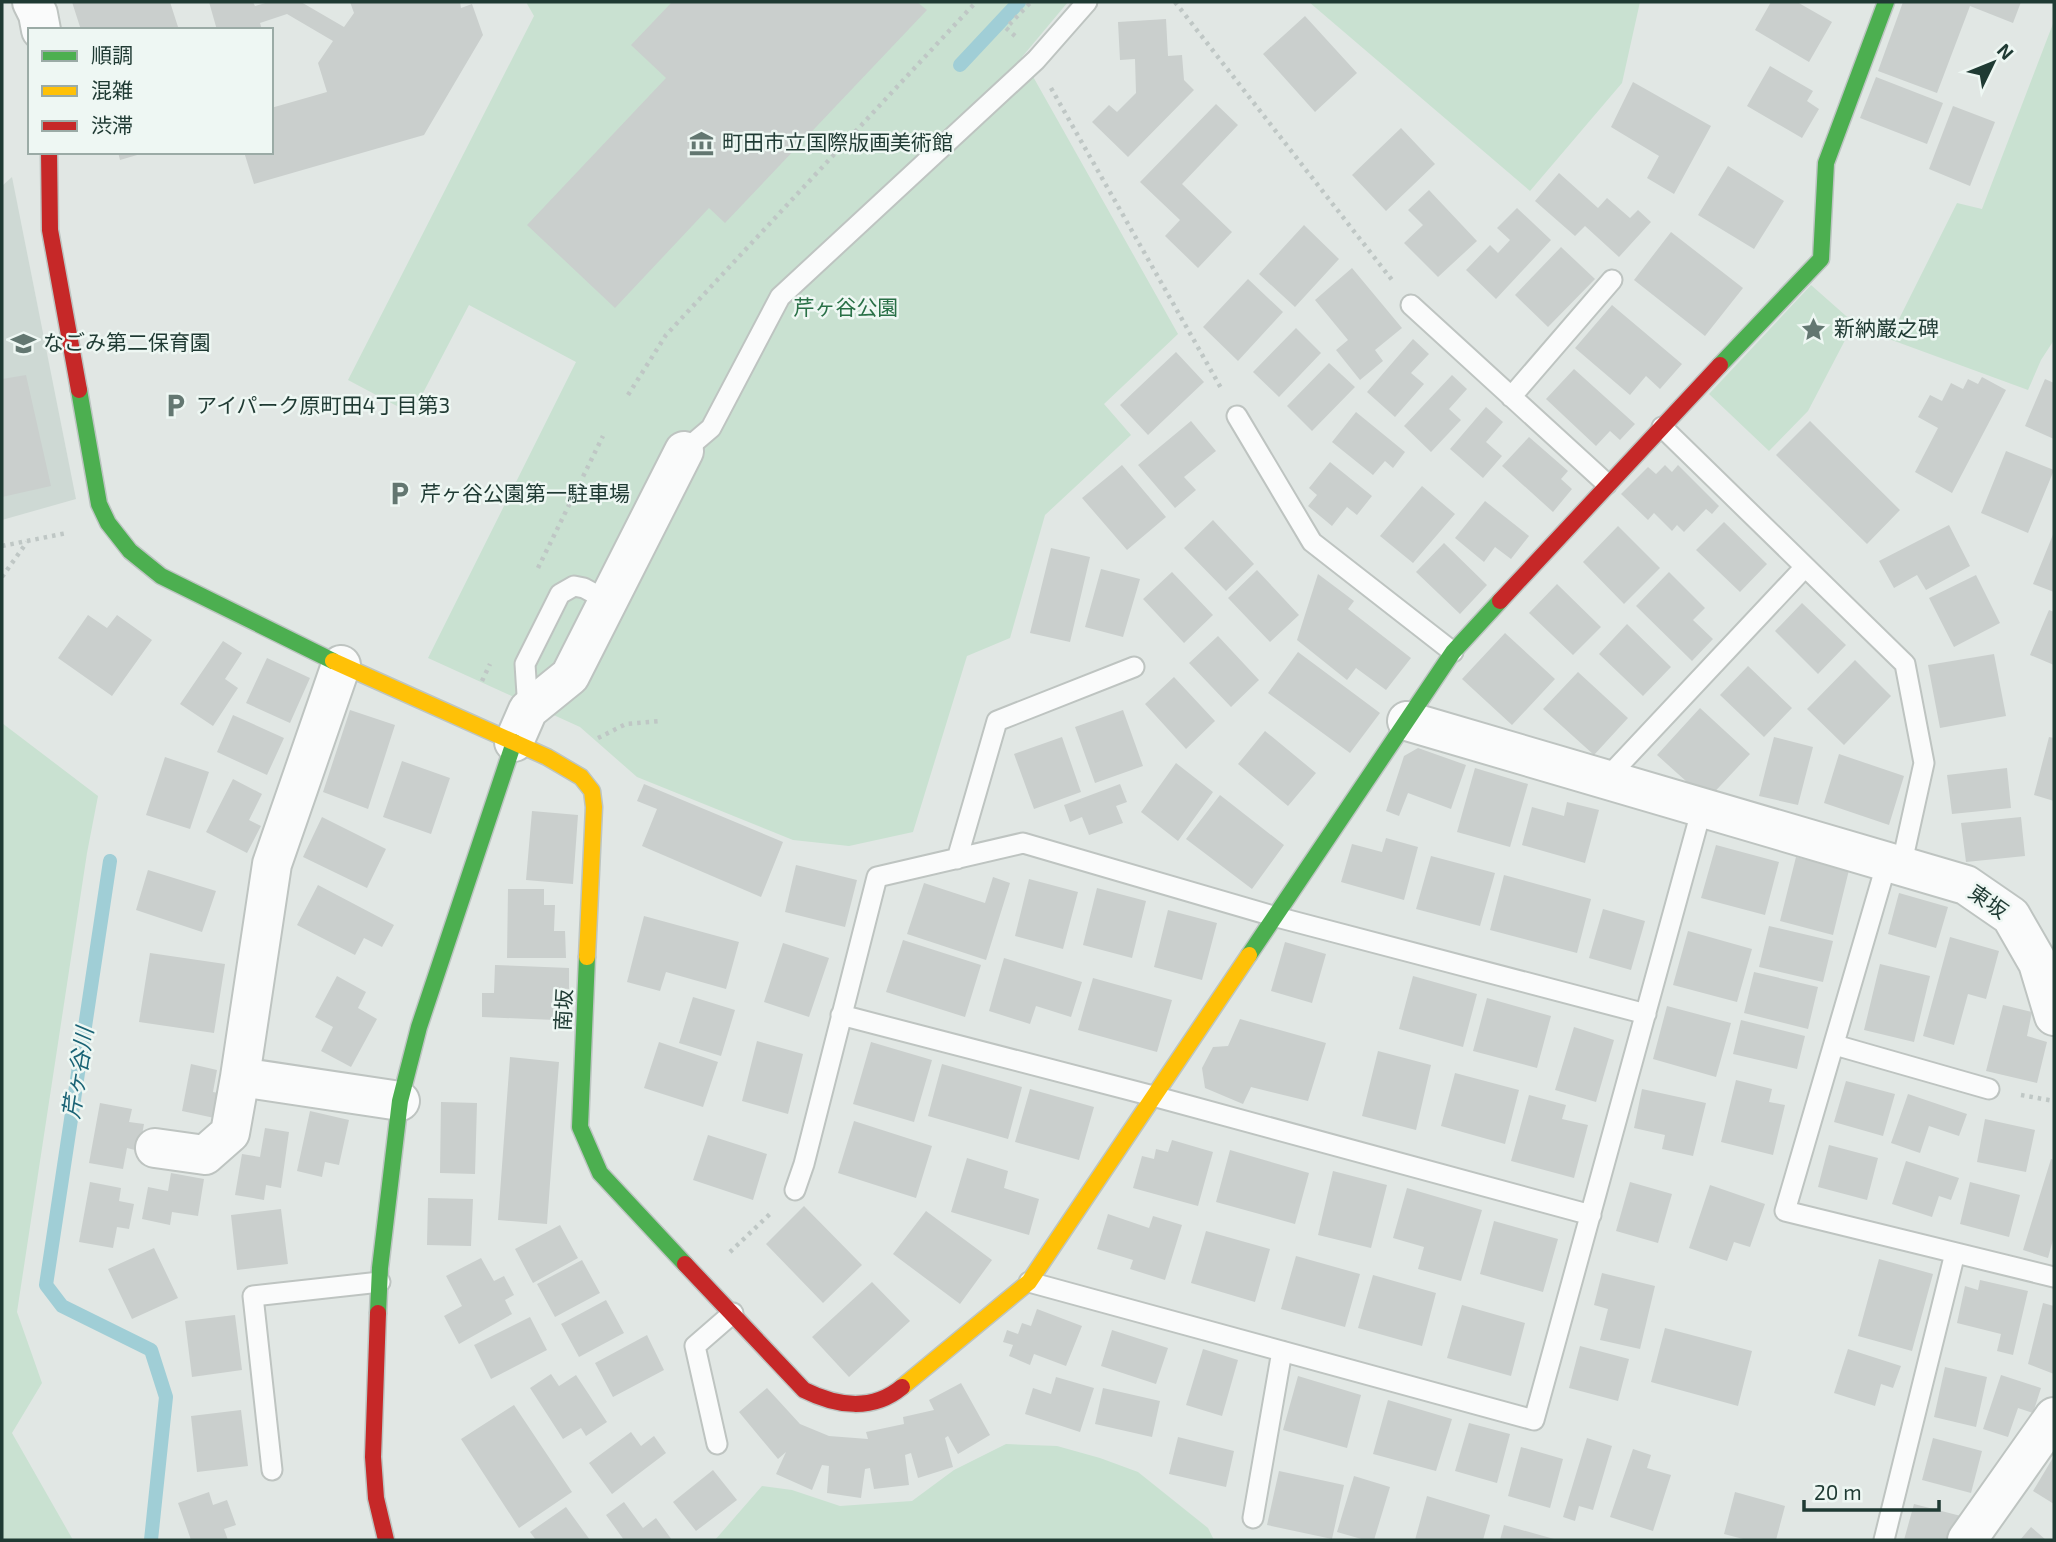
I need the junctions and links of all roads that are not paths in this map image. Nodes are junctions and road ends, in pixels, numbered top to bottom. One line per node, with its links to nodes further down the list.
1 (32, 2): 4 (street)
2 (1087, 2): 11 (lane)
3 (1885, 2): 10 (street, 南坂)
4 (41, 28)
5 (49, 154): 15 (street, 南坂)
6 (1612, 280): 8 (lane)
7 (1411, 305): 8 (lane)
8 (1511, 397): 12 (lane)
9 (1237, 416): 14 (lane)
10 (1662, 427): 12 (street, 南坂); 13 (lane)
11 (684, 451): 18 (street)
12 (1607, 484): 14 (street, 南坂)
13 (1805, 567): 19 (lane); 22 (lane)
14 (1453, 652): 17 (street, 南坂)
15 (341, 665): 18 (street, 南坂); 28 (street)
16 (1134, 667): 21 (lane)
17 (1408, 721): 19 (street, 東坂); 23 (street, 南坂)
18 (521, 726): 31 (street); 39 (street, 南坂)
19 (1605, 780): 20 (street, 東坂)
20 (1703, 808): 22 (street, 東坂); 24 (lane)
21 (957, 859): 23 (lane); 25 (lane)
22 (1894, 864): 26 (street, 東坂); 27 (lane)
23 (1273, 916): 24 (lane); 30 (street, 南坂)
24 (1646, 1014): 34 (lane)
25 (841, 1015): 30 (lane); 33 (lane)
26 (2054, 1016)
27 (1835, 1045): 29 (lane); 35 (lane)
28 (240, 1077): 31 (street); 32 (street)
29 (1989, 1089)
30 (1153, 1096): 34 (lane); 38 (street, 南坂)
31 (400, 1101): 37 (street)
32 (155, 1148)
33 (795, 1189)
34 (1591, 1215): 40 (lane)
35 (1955, 1253): 36 (lane); 46 (lane)
36 (2054, 1277)
37 (380, 1282): 43 (lane); 45 (street)
38 (1029, 1282): 39 (street, 南坂); 40 (lane)
39 (733, 1313): 42 (lane)
40 (1282, 1351): 44 (lane)
41 (2054, 1417): 47 (street)
42 (717, 1444)
43 (272, 1470)
44 (1253, 1518)
45 (386, 1540)
46 (1884, 1540)
47 (1967, 1540)

